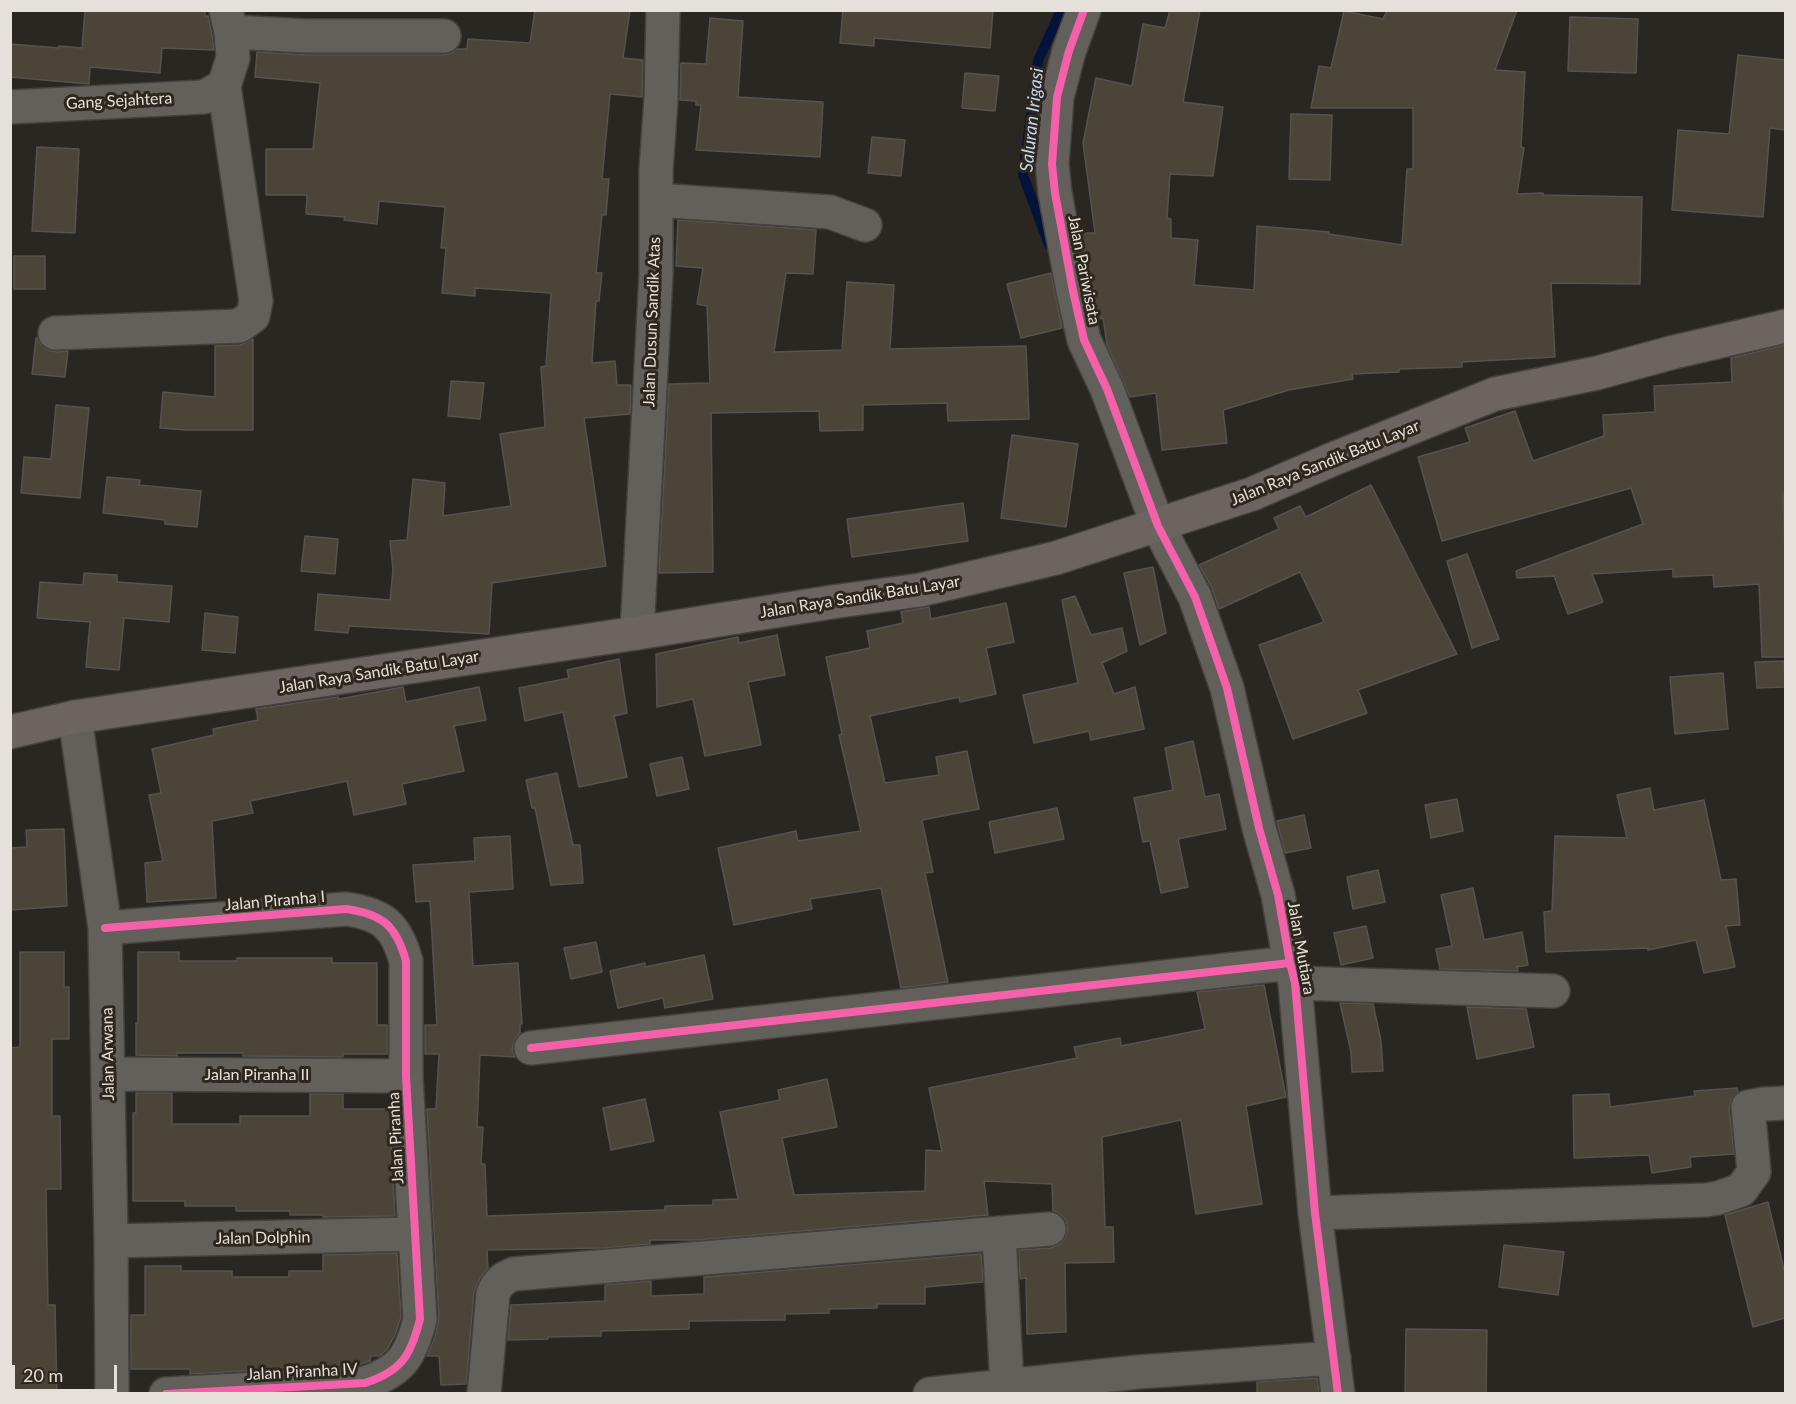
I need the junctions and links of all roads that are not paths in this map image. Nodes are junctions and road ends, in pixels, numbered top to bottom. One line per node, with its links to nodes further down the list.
1 (663, 10): 7 (street, Jalan Dusun Sandik Atas)
2 (1084, 10): 11 (street, Jalan Pariwisata)
3 (228, 21): 4 (street); 5 (street)
4 (444, 36)
5 (224, 86): 6 (street, Gang Sejahtera); 10 (street)
6 (10, 106)
7 (656, 200): 8 (street); 12 (street, Jalan Dusun Sandik Atas)
8 (865, 225)
9 (1785, 326): 11 (main road, Jalan Raya Sandik Batu Layar)
10 (55, 333)
11 (1158, 526): 12 (main road, Jalan Raya Sandik Batu Layar); 16 (street, Jalan Mutiara)
12 (637, 633): 13 (main road, Jalan Raya Sandik Batu Layar)
13 (75, 717): 14 (main road, Jalan Raya Sandik Batu Layar); 15 (street, Jalan Arwana)
14 (10, 732)
15 (105, 928): 17 (street, Jalan Piranha I); 20 (street, Jalan Arwana)
16 (1293, 973): 18 (street); 19 (street); 23 (street, Jalan Mutiara)
17 (405, 976): 21 (street, Jalan Piranha)
18 (1553, 991)
19 (531, 1048)
20 (108, 1074): 21 (street, Jalan Piranha II); 27 (street, Jalan Arwana)
21 (406, 1076): 26 (street, Jalan Piranha)
22 (1785, 1103): 23 (street)
23 (1315, 1213): 29 (street, Jalan Mutiara)
24 (1049, 1229): 25 (street)
25 (999, 1233): 31 (street); 34 (street)
26 (414, 1234): 27 (street, Jalan Dolphin); 28 (street, Jalan Piranha)
27 (111, 1241): 32 (street, Jalan Arwana)
28 (420, 1299): 33 (street, Jalan Piranha IV)
29 (1335, 1358): 30 (street); 36 (street, Jalan Mutiara)
30 (1139, 1383): 31 (street)
31 (1007, 1386): 35 (street)
32 (112, 1394)
33 (166, 1394)
34 (484, 1394)
35 (930, 1394)
36 (1338, 1394)

